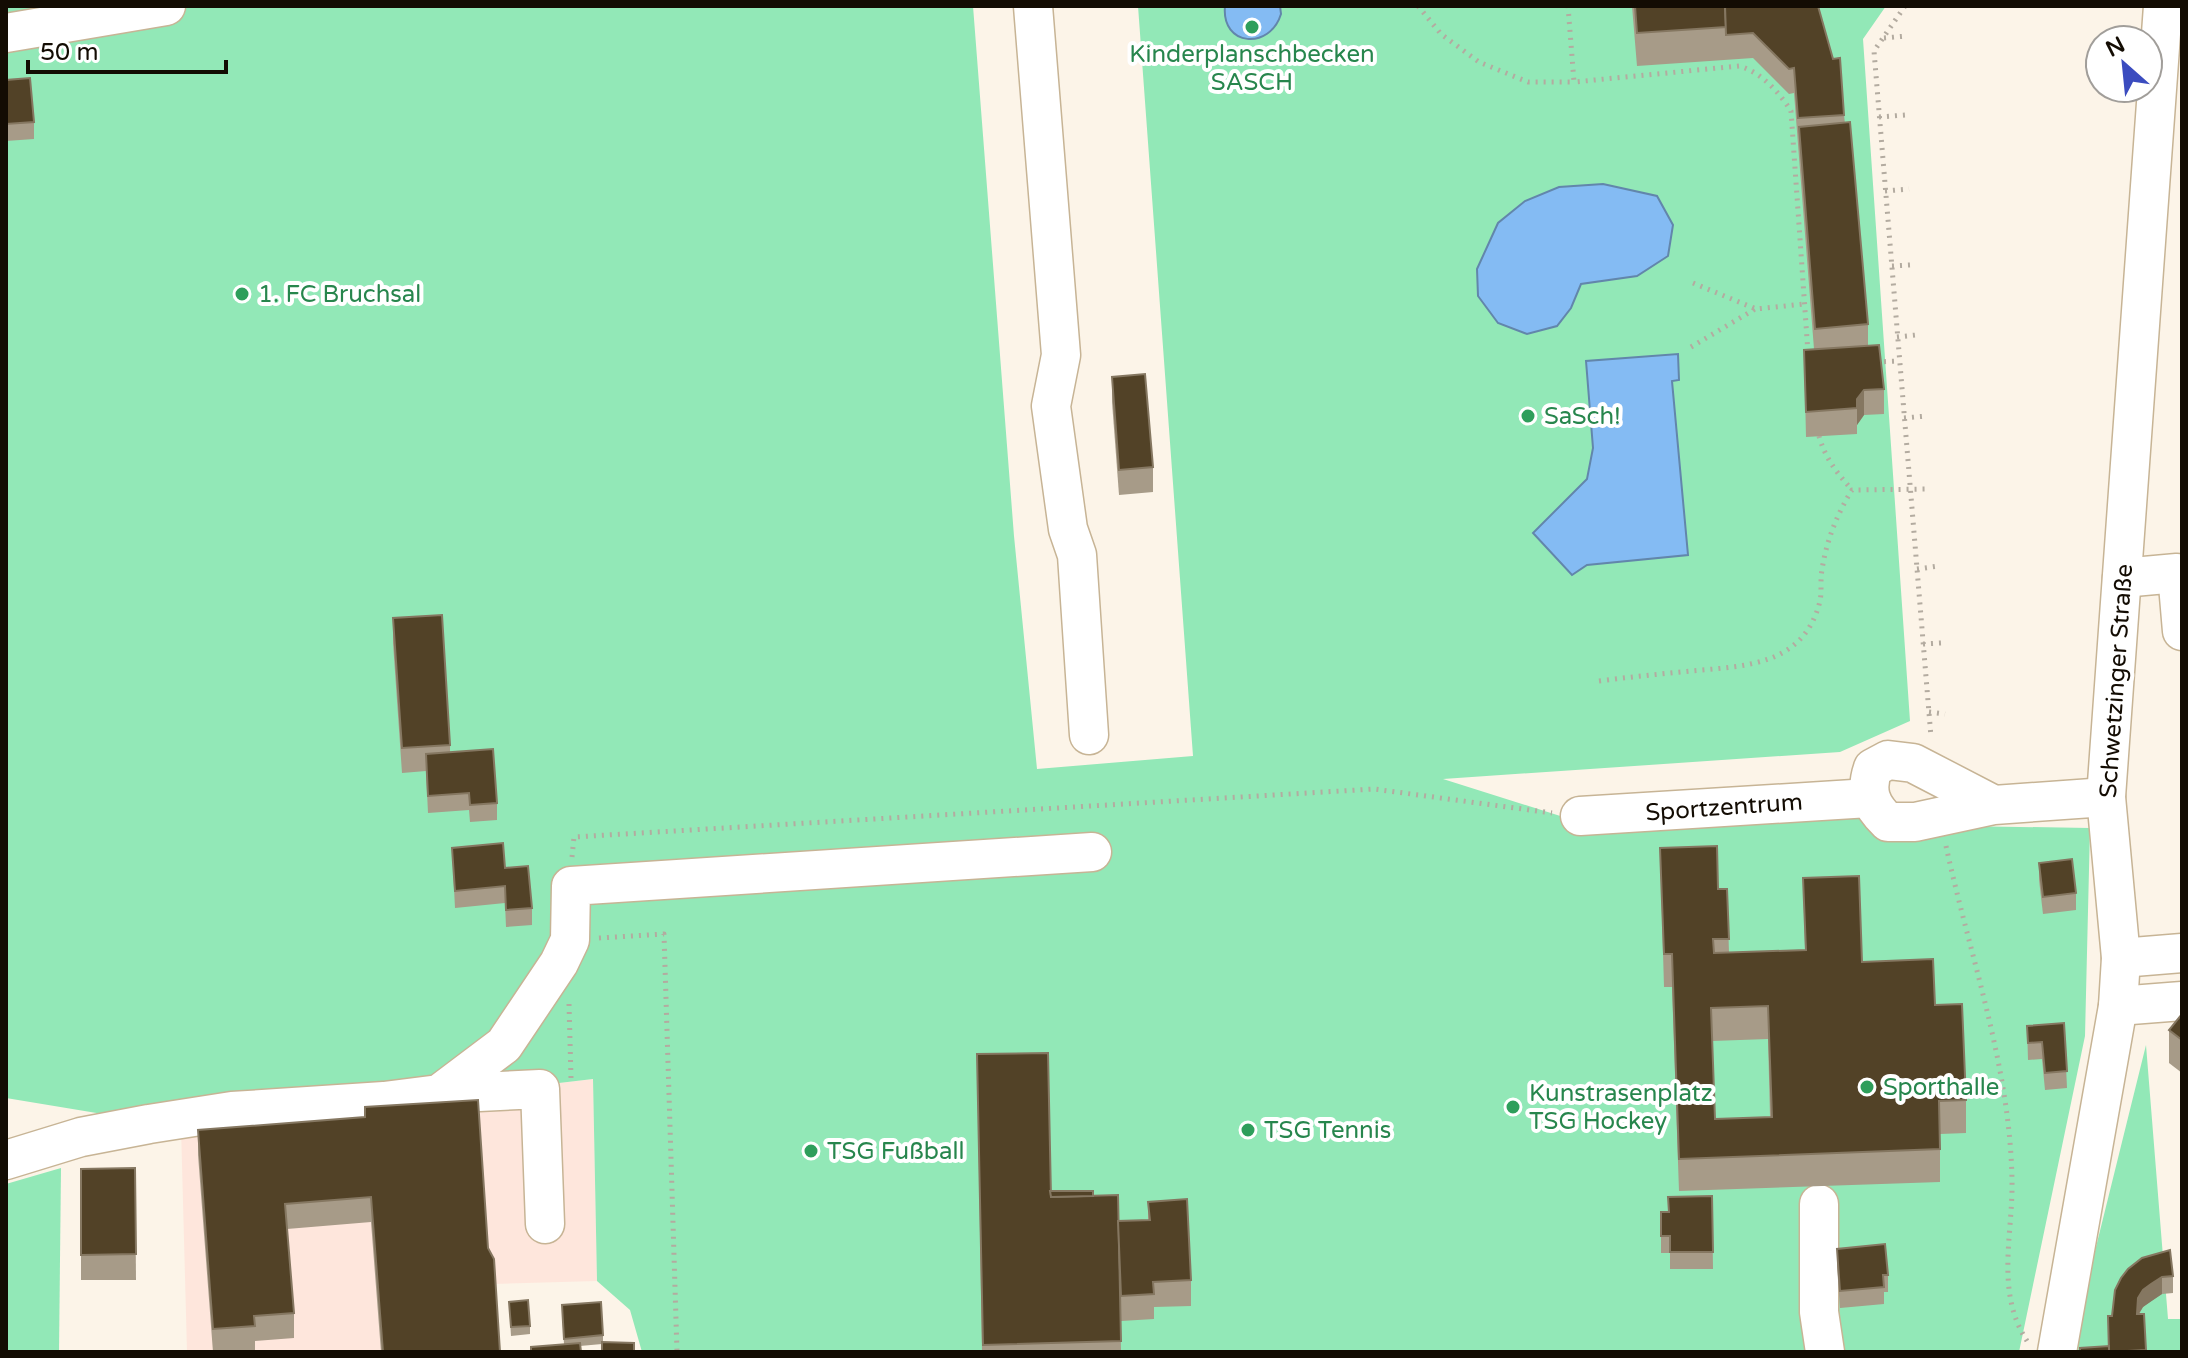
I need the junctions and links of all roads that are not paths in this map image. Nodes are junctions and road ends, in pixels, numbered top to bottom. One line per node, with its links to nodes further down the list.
1 (166, 6): 4 (street)
2 (1033, 6): 7 (street)
3 (2163, 6): 5 (street, Schwetzinger Straße)
4 (6, 33)
5 (2122, 578): 6 (street); 8 (street, Schwetzinger Straße)
6 (2182, 631)
7 (1089, 735)
8 (2106, 797): 10 (street); 14 (street, Schwetzinger Straße)
9 (1869, 798): 10 (street); 10 (street); 11 (street, Sportzentrum)
10 (1994, 805)
11 (1580, 816)
12 (1092, 852): 17 (street)
13 (2182, 953): 14 (street)
14 (2121, 958): 16 (street, Schwetzinger Straße)
15 (2182, 1001): 16 (street)
16 (2118, 1006): 22 (street, Schwetzinger Straße)
17 (439, 1094): 18 (street); 20 (street)
18 (6, 1160)
19 (1819, 1204): 21 (street)
20 (545, 1224)
21 (1825, 1352)
22 (2057, 1352)

